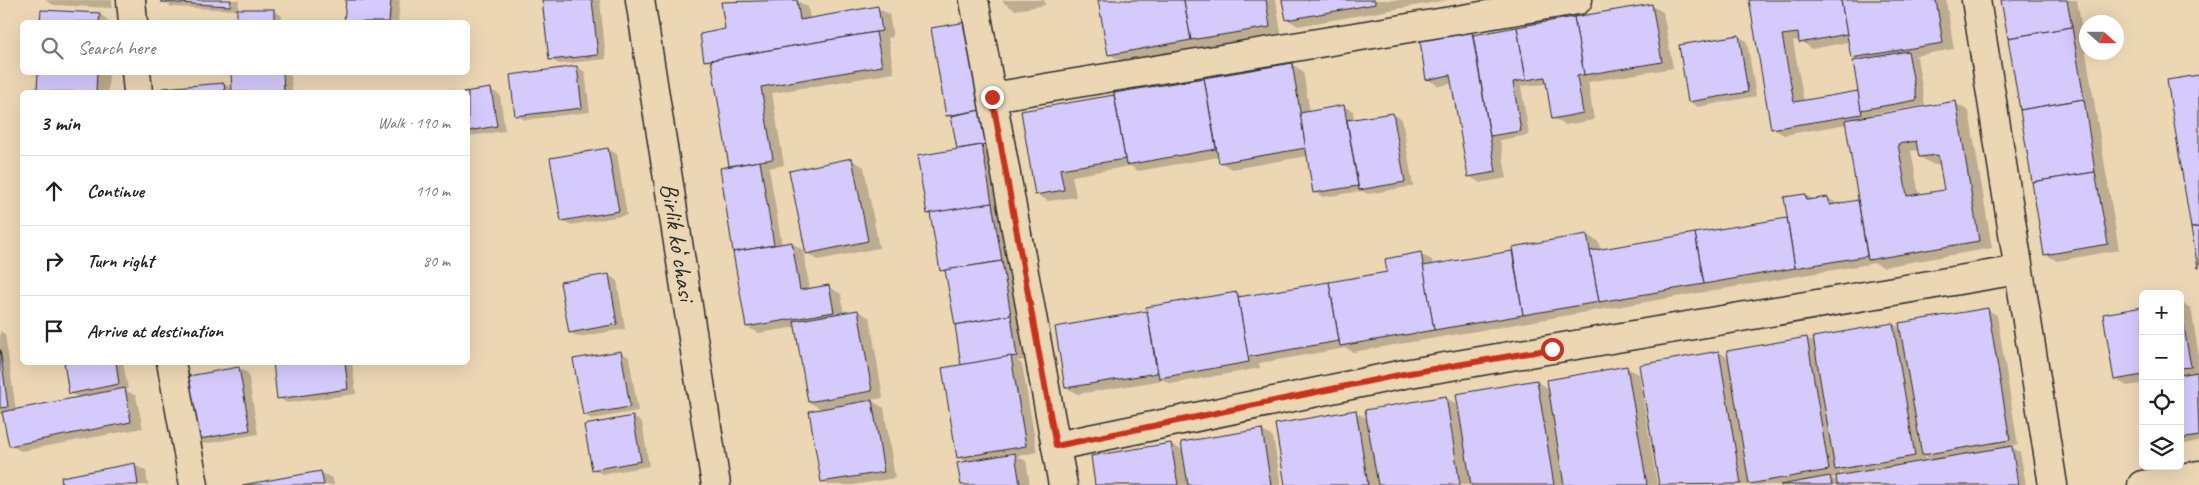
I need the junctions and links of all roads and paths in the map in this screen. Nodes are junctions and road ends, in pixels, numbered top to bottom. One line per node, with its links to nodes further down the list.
1 (131, 0): 6 (street)
2 (640, 0): 15 (street, Birlik koʻchasi)
3 (974, 0): 9 (street)
4 (1578, 0): 9 (street)
5 (1976, 0): 10 (street)
6 (133, 20)
7 (136, 75): 8 (street)
8 (138, 90)
9 (992, 97): 12 (street)
10 (2018, 270): 12 (street); 17 (street)
11 (172, 365): 14 (street)
12 (1056, 446): 16 (street)
13 (2199, 475): 18 (street)
14 (194, 485)
15 (716, 485)
16 (1063, 485)
17 (2053, 485)
18 (2142, 485)

